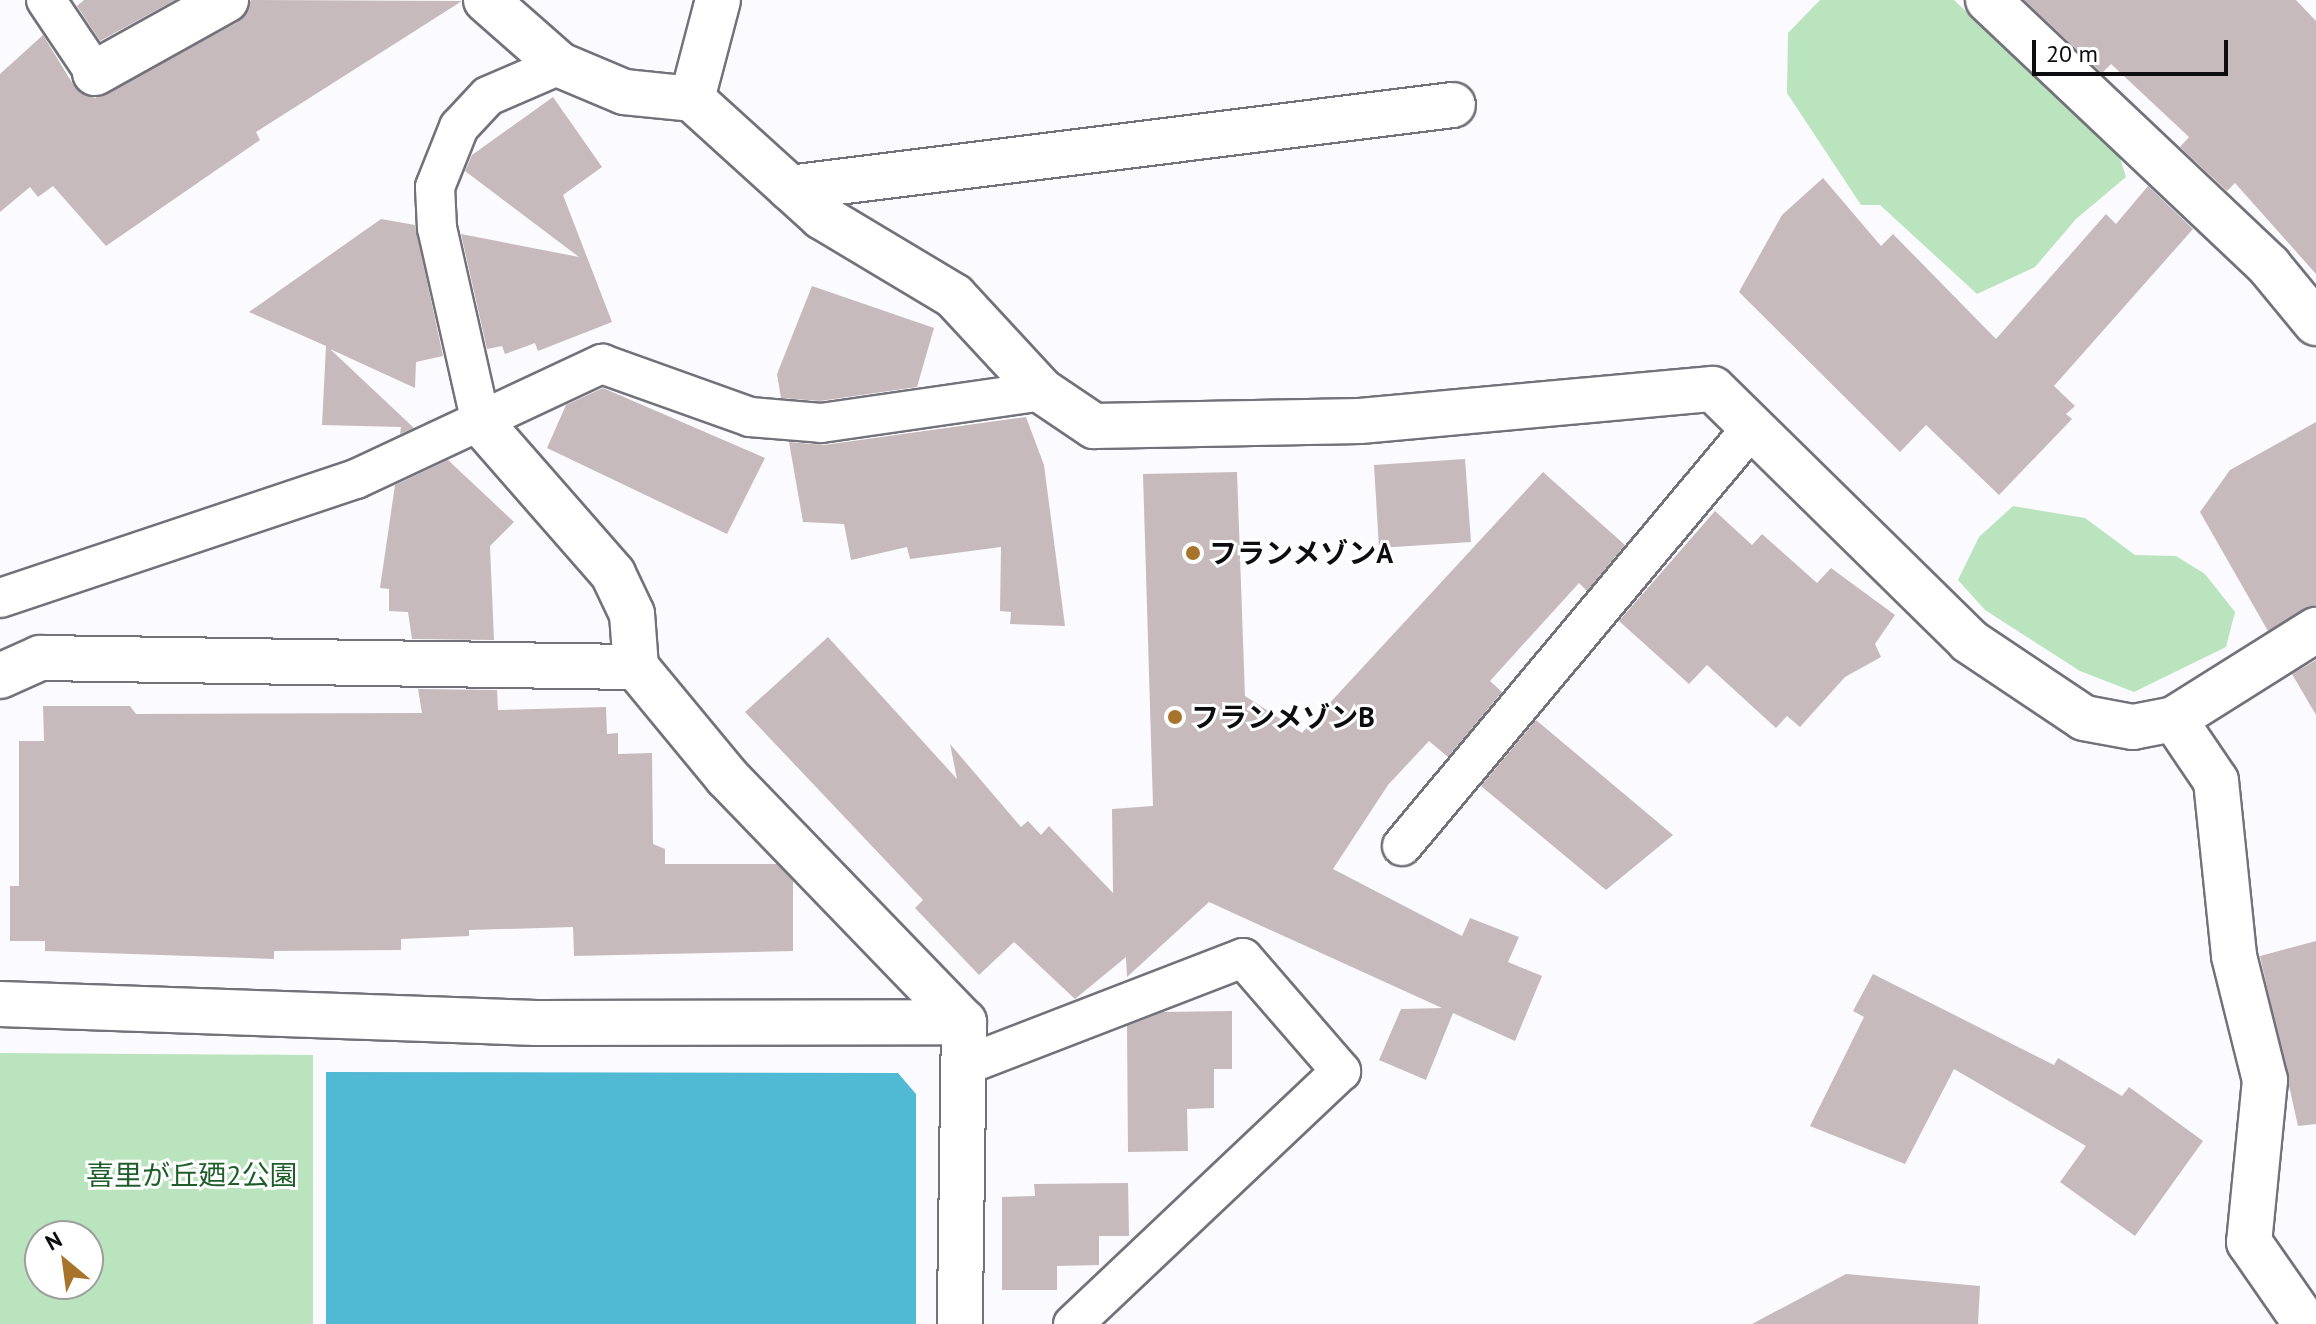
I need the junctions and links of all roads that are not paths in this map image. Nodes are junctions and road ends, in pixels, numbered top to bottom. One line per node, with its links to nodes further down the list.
1 (46, 0): 7 (lane)
2 (226, 0): 7 (street)
3 (486, 0): 6 (street)
4 (718, 0): 8 (street)
5 (1988, 0): 11 (street)
6 (560, 65): 8 (street); 13 (lane)
7 (95, 73)
8 (692, 99): 10 (street)
9 (1453, 105): 10 (street)
10 (790, 188): 12 (street)
11 (2316, 323)
12 (1042, 391): 13 (lane); 14 (street)
13 (481, 423): 15 (lane); 17 (street)
14 (1749, 431): 19 (street); 20 (lane)
15 (0, 598)
16 (2316, 630): 19 (street)
17 (636, 667): 18 (street); 22 (street)
18 (0, 676)
19 (2174, 719): 26 (street)
20 (1402, 846)
21 (0, 1004): 22 (street)
22 (964, 1022): 23 (street)
23 (966, 1065): 24 (street); 25 (lane)
24 (960, 1324)
25 (1073, 1324)
26 (2306, 1324)

